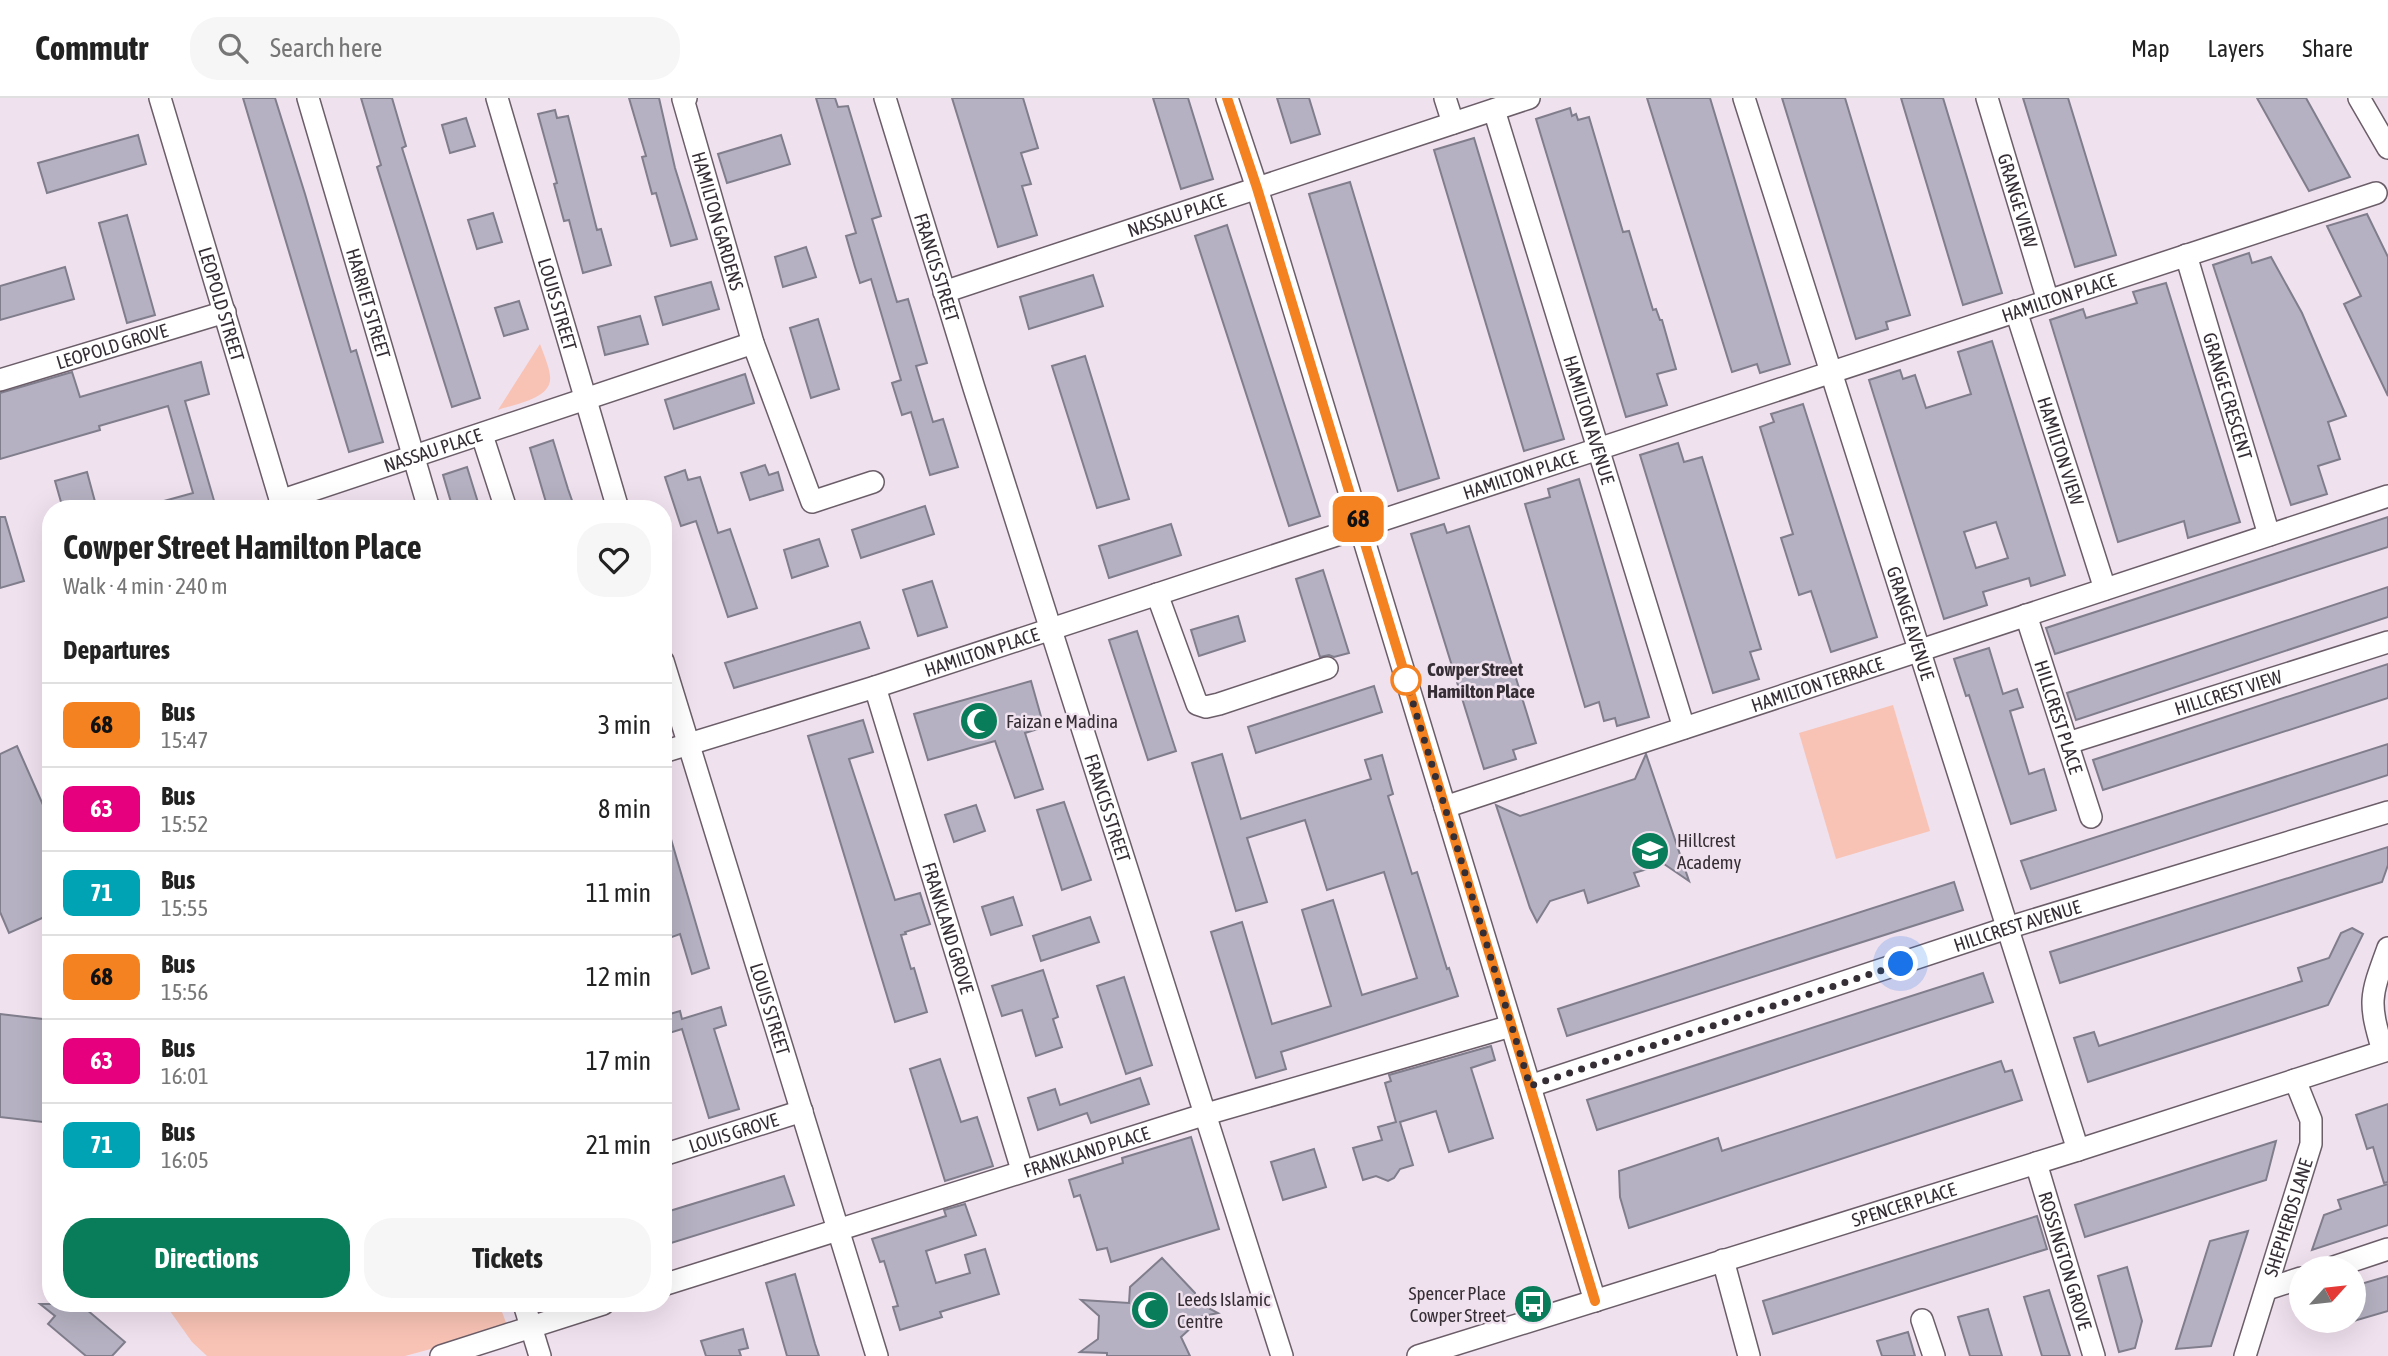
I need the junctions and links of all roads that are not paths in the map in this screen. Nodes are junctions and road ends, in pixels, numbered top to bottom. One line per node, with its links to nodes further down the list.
1 (160, 98): 20 (street, LEOPOLD STREET)
2 (308, 98): 28 (street, HARRIET STREET)
3 (497, 98): 25 (street, LOUIS STREET)
4 (685, 98): 22 (street, HAMILTON GARDENS)
5 (886, 98): 18 (street, FRANCIS STREET)
6 (1227, 98): 15 (street)
7 (1446, 98): 13 (street)
8 (1529, 98): 12 (street, NASSAU PLACE)
9 (1744, 98): 23 (street, GRANGE AVENUE)
10 (1987, 98): 19 (street, GRANGE VIEW)
11 (2360, 98): 14 (street)
12 (1494, 110): 13 (street, NASSAU PLACE); 27 (street, HAMILTON AVENUE)
13 (1453, 123): 15 (street, NASSAU PLACE)
14 (2388, 148)
15 (1257, 188): 18 (street, NASSAU PLACE); 36 (street)
16 (2375, 193): 17 (street, HAMILTON PLACE)
17 (2186, 255): 19 (street, HAMILTON PLACE); 37 (street, GRANGE CRESCENT)
18 (944, 292): 41 (street, FRANCIS STREET)
19 (2048, 301): 21 (street, HAMILTON PLACE)
20 (225, 312): 24 (street, LEOPOLD GROVE); 31 (street, LEOPOLD STREET)
21 (2016, 312): 23 (street, HAMILTON PLACE); 38 (street, HAMILTON VIEW)
22 (753, 344): 25 (street); 29 (street, HAMILTON GARDENS)
23 (1831, 372): 27 (street, HAMILTON PLACE); 43 (street, GRANGE AVENUE)
24 (0, 380)
25 (586, 399): 26 (street, NASSAU PLACE); 35 (street, LOUIS STREET)
26 (482, 435): 28 (street, NASSAU PLACE); 34 (street)
27 (1599, 448): 36 (street, HAMILTON PLACE); 47 (street, HAMILTON AVENUE)
28 (414, 458): 32 (street, NASSAU PLACE); 33 (street, HARRIET STREET)
29 (873, 482)
30 (2388, 496): 37 (street, HAMILTON TERRACE)
31 (281, 500)
32 (296, 500)
33 (426, 500)
34 (503, 500)
35 (615, 500)
36 (1360, 527): 39 (street, HAMILTON PLACE); 51 (street)
37 (2269, 535): 38 (street, HAMILTON TERRACE)
38 (2105, 589): 40 (street, HAMILTON TERRACE)
39 (1157, 594): 41 (street, HAMILTON PLACE); 44 (street)
40 (2026, 615): 43 (street, HAMILTON TERRACE); 49 (street, HILLCREST PLACE)
41 (1050, 629): 45 (street, HAMILTON PLACE); 61 (street, FRANCIS STREET)
42 (2388, 642): 49 (street, HILLCREST VIEW)
43 (1919, 651): 47 (street, HAMILTON TERRACE); 54 (street, GRANGE AVENUE)
44 (1326, 668)
45 (875, 687): 48 (street, HAMILTON PLACE); 65 (street, FRANKLAND GROVE)
46 (672, 691): 48 (street, LOUIS STREET)
47 (1684, 728): 51 (street, HAMILTON TERRACE)
48 (688, 743): 50 (street, HAMILTON PLACE); 60 (street, LOUIS STREET)
49 (2068, 743): 53 (street, HILLCREST PLACE)
50 (672, 749)
51 (1445, 807): 56 (street)
52 (2388, 812): 54 (street, HILLCREST AVENUE)
53 (2091, 817)
54 (2007, 929): 59 (street, HILLCREST AVENUE); 62 (street, GRANGE AVENUE)
55 (2388, 948): 57 (street)
56 (1511, 1026): 59 (street); 61 (street, FRANKLAND PLACE)
57 (2385, 1051): 58 (street, SPENCER PLACE)
58 (2295, 1080): 62 (street, SPENCER PLACE); 72 (street, SHEPHERDS LANE)
59 (1530, 1086): 73 (street)
60 (802, 1111): 63 (street, LOUIS GROVE); 66 (street, LOUIS STREET)
61 (1203, 1115): 65 (street, FRANKLAND PLACE); 81 (street, FRANCIS STREET)
62 (2078, 1150): 64 (street, SPENCER PLACE)
63 (672, 1151)
64 (2036, 1163): 69 (street, SPENCER PLACE); 85 (street, ROSSINGTON GROVE)
65 (1022, 1170): 66 (street, FRANKLAND PLACE)
66 (838, 1230): 70 (street, FRANKLAND PLACE); 80 (street, LOUIS STREET)
67 (2388, 1249): 68 (street)
68 (2366, 1256)
69 (1723, 1260): 73 (street, SPENCER PLACE); 83 (street)
70 (672, 1282)
71 (2289, 1282): 72 (street)
72 (2267, 1289): 86 (street, SHEPHERDS LANE)
73 (1595, 1301): 82 (street, SPENCER PLACE)
74 (527, 1312): 77 (street)
75 (577, 1312): 77 (street)
76 (1922, 1320): 84 (street)
77 (531, 1326): 78 (street); 79 (street)
78 (441, 1356)
79 (540, 1356)
80 (877, 1356)
81 (1282, 1356)
82 (1418, 1356)
83 (1749, 1356)
84 (1934, 1356)
85 (2094, 1356)
86 (2245, 1356)

